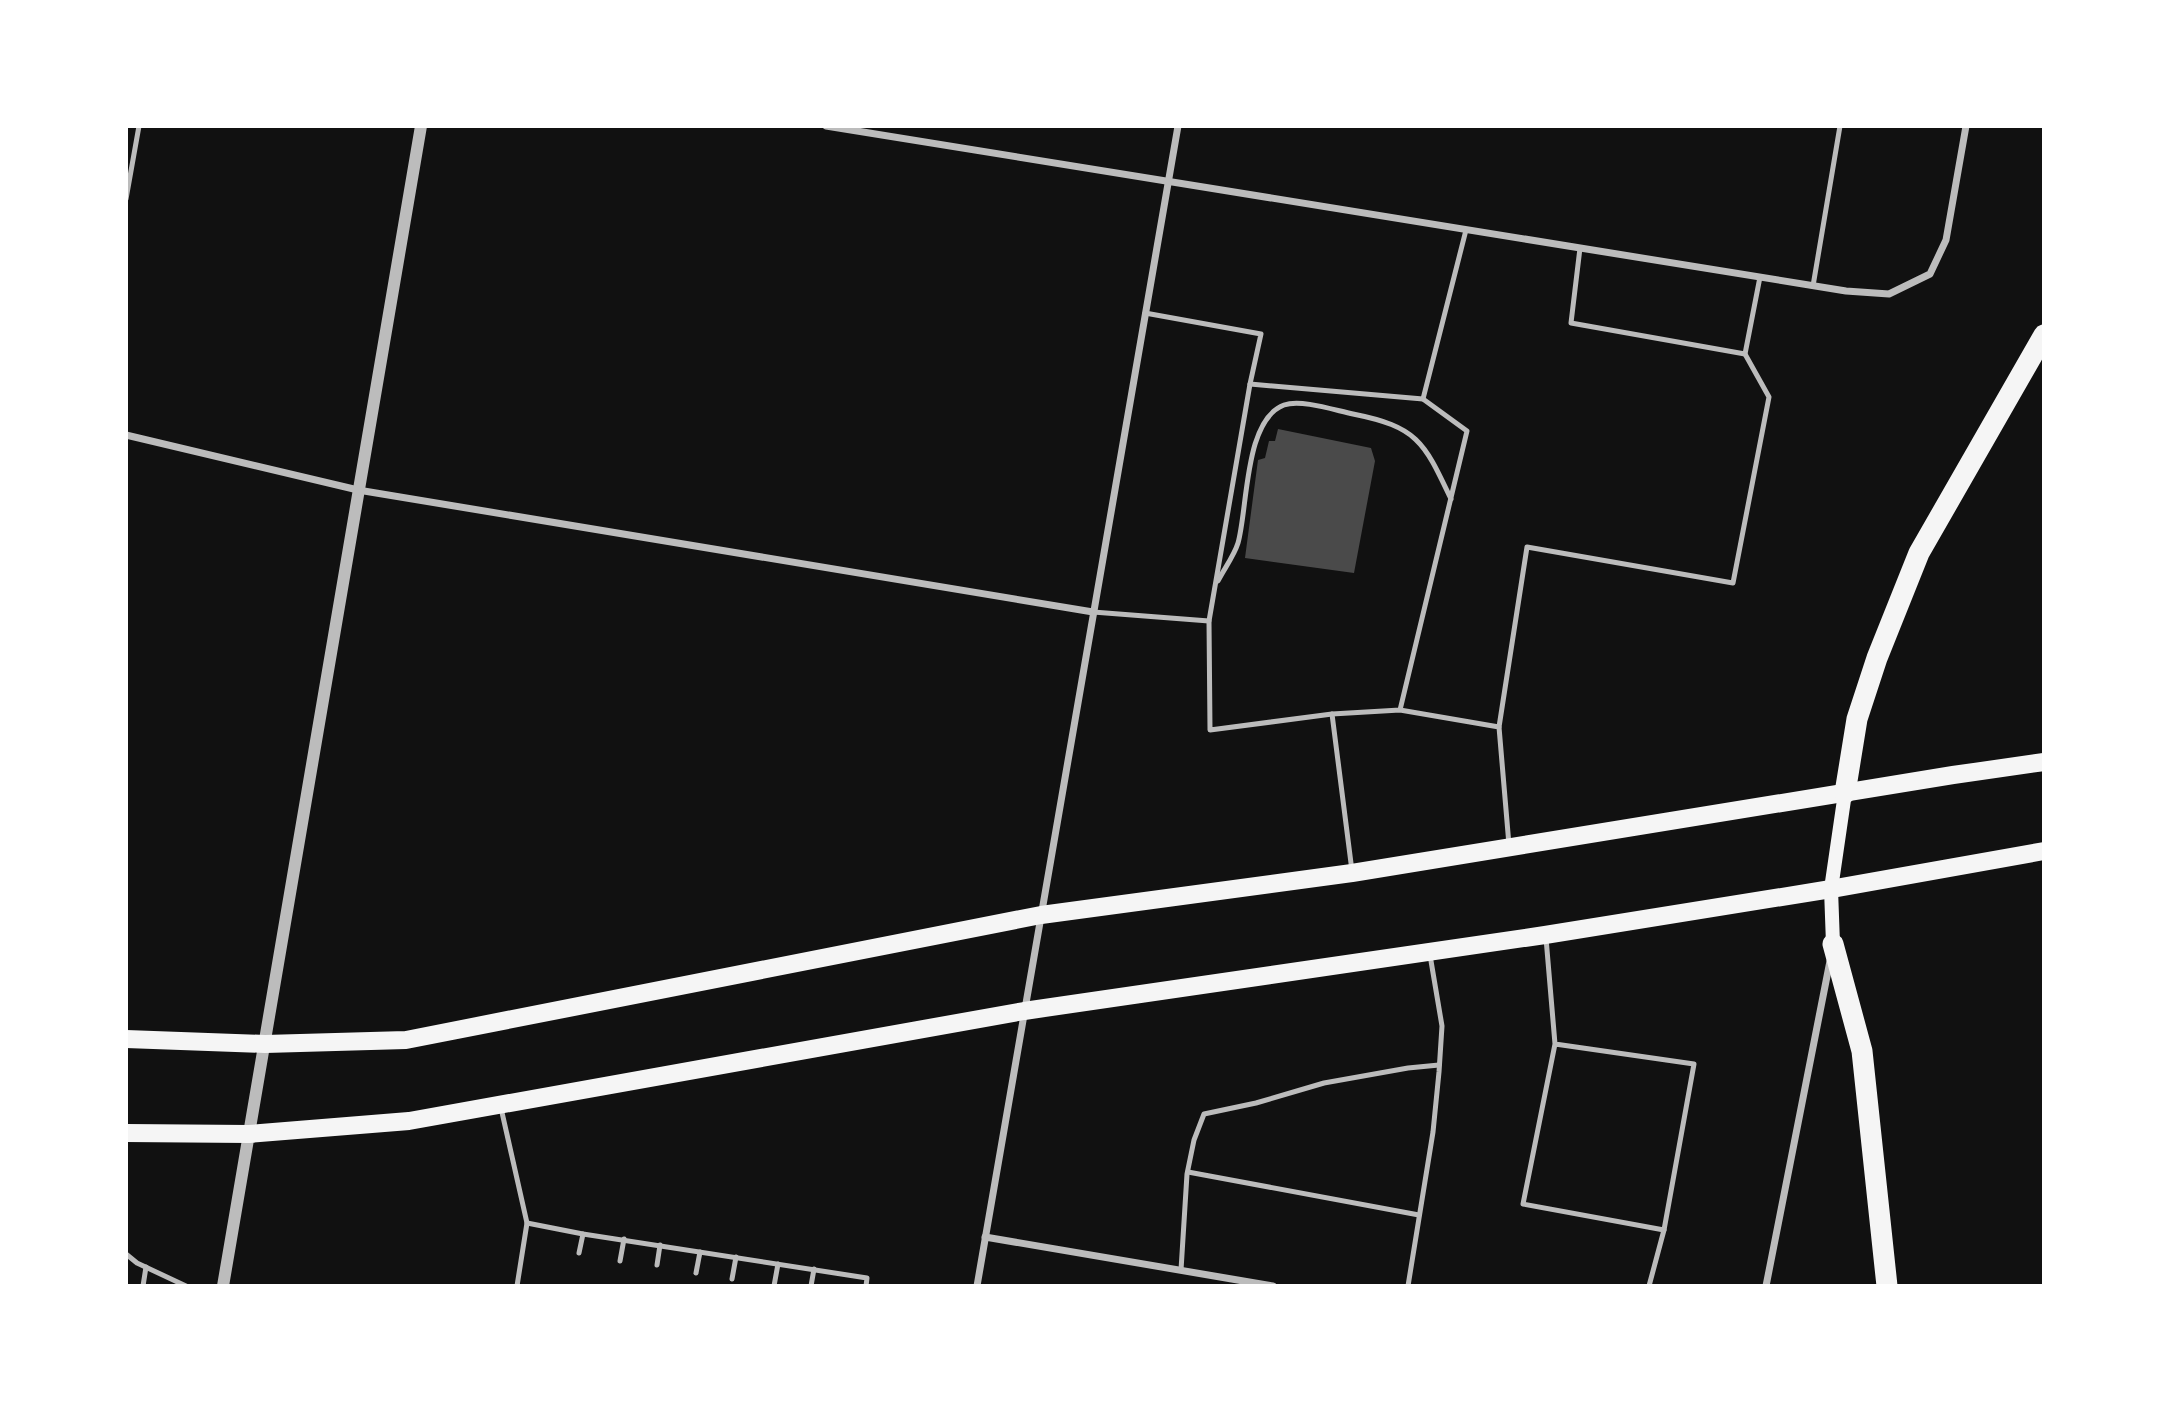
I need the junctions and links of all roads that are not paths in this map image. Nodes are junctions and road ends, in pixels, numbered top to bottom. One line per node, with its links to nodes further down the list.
1 (139, 126): 7 (lane)
2 (421, 126): 20 (street)
3 (826, 126): 8 (street)
4 (1178, 126): 8 (street)
5 (1840, 126): 13 (lane)
6 (1966, 126): 13 (street)
7 (129, 167): 9 (lane)
8 (1168, 181): 10 (street); 14 (street)
9 (126, 199)
10 (1466, 230): 11 (street); 18 (lane)
11 (1580, 248): 12 (street); 16 (lane)
12 (1760, 277): 13 (street); 16 (lane)
13 (1813, 286)
14 (1145, 313): 17 (lane); 23 (street)
15 (2044, 335): 29 (highway)
16 (1745, 354): 27 (lane)
17 (1250, 383): 18 (lane); 22 (lane)
18 (1423, 399): 21 (lane)
19 (126, 435): 20 (street)
20 (358, 490): 23 (street); 40 (street)
21 (1451, 499): 22 (lane); 25 (lane)
22 (1216, 585): 24 (lane)
23 (1093, 612): 24 (lane); 34 (street)
24 (1209, 621): 26 (lane)
25 (1400, 710): 26 (lane); 27 (lane)
26 (1332, 715): 32 (lane)
27 (1499, 727): 30 (lane)
28 (2044, 762): 29 (main road)
29 (1845, 793): 30 (main road); 33 (main road)
30 (1509, 847): 32 (main road)
31 (2044, 851): 33 (main road)
32 (1352, 873): 34 (main road)
33 (1831, 889): 35 (main road); 36 (main road)
34 (1041, 915): 38 (street); 40 (main road)
35 (1545, 935): 37 (main road); 41 (lane)
36 (1833, 944): 77 (street); 78 (highway)
37 (1429, 952): 38 (main road); 42 (lane)
38 (1024, 1011): 43 (main road); 51 (street)
39 (126, 1039): 40 (main road)
40 (265, 1044): 45 (street)
41 (1555, 1044): 49 (lane); 49 (lane)
42 (1439, 1065): 46 (lane); 47 (lane)
43 (500, 1105): 45 (main road); 48 (lane)
44 (126, 1133): 45 (main road)
45 (250, 1134): 68 (street)
46 (1188, 1172): 47 (lane); 63 (lane)
47 (1419, 1214): 75 (lane)
48 (527, 1223): 50 (lane); 69 (lane)
49 (1664, 1230): 76 (lane)
50 (583, 1234): 52 (lane); 55 (lane)
51 (985, 1237): 63 (street); 73 (street)
52 (624, 1239): 53 (lane); 58 (lane)
53 (660, 1245): 54 (lane); 60 (lane)
54 (700, 1252): 57 (lane); 64 (lane)
55 (579, 1253)
56 (126, 1254): 61 (lane)
57 (736, 1257): 59 (lane); 65 (lane)
58 (620, 1261)
59 (778, 1264): 62 (lane); 70 (lane)
60 (657, 1265)
61 (146, 1267): 66 (lane); 67 (lane)
62 (814, 1269): 71 (lane); 72 (lane)
63 (1181, 1270): 74 (street)
64 (696, 1273)
65 (732, 1279)
66 (143, 1286)
67 (186, 1286)
68 (223, 1286)
69 (517, 1286)
70 (774, 1286)
71 (811, 1286)
72 (866, 1286)
73 (977, 1286)
74 (1273, 1286)
75 (1408, 1286)
76 (1649, 1286)
77 (1766, 1286)
78 (1886, 1286)

